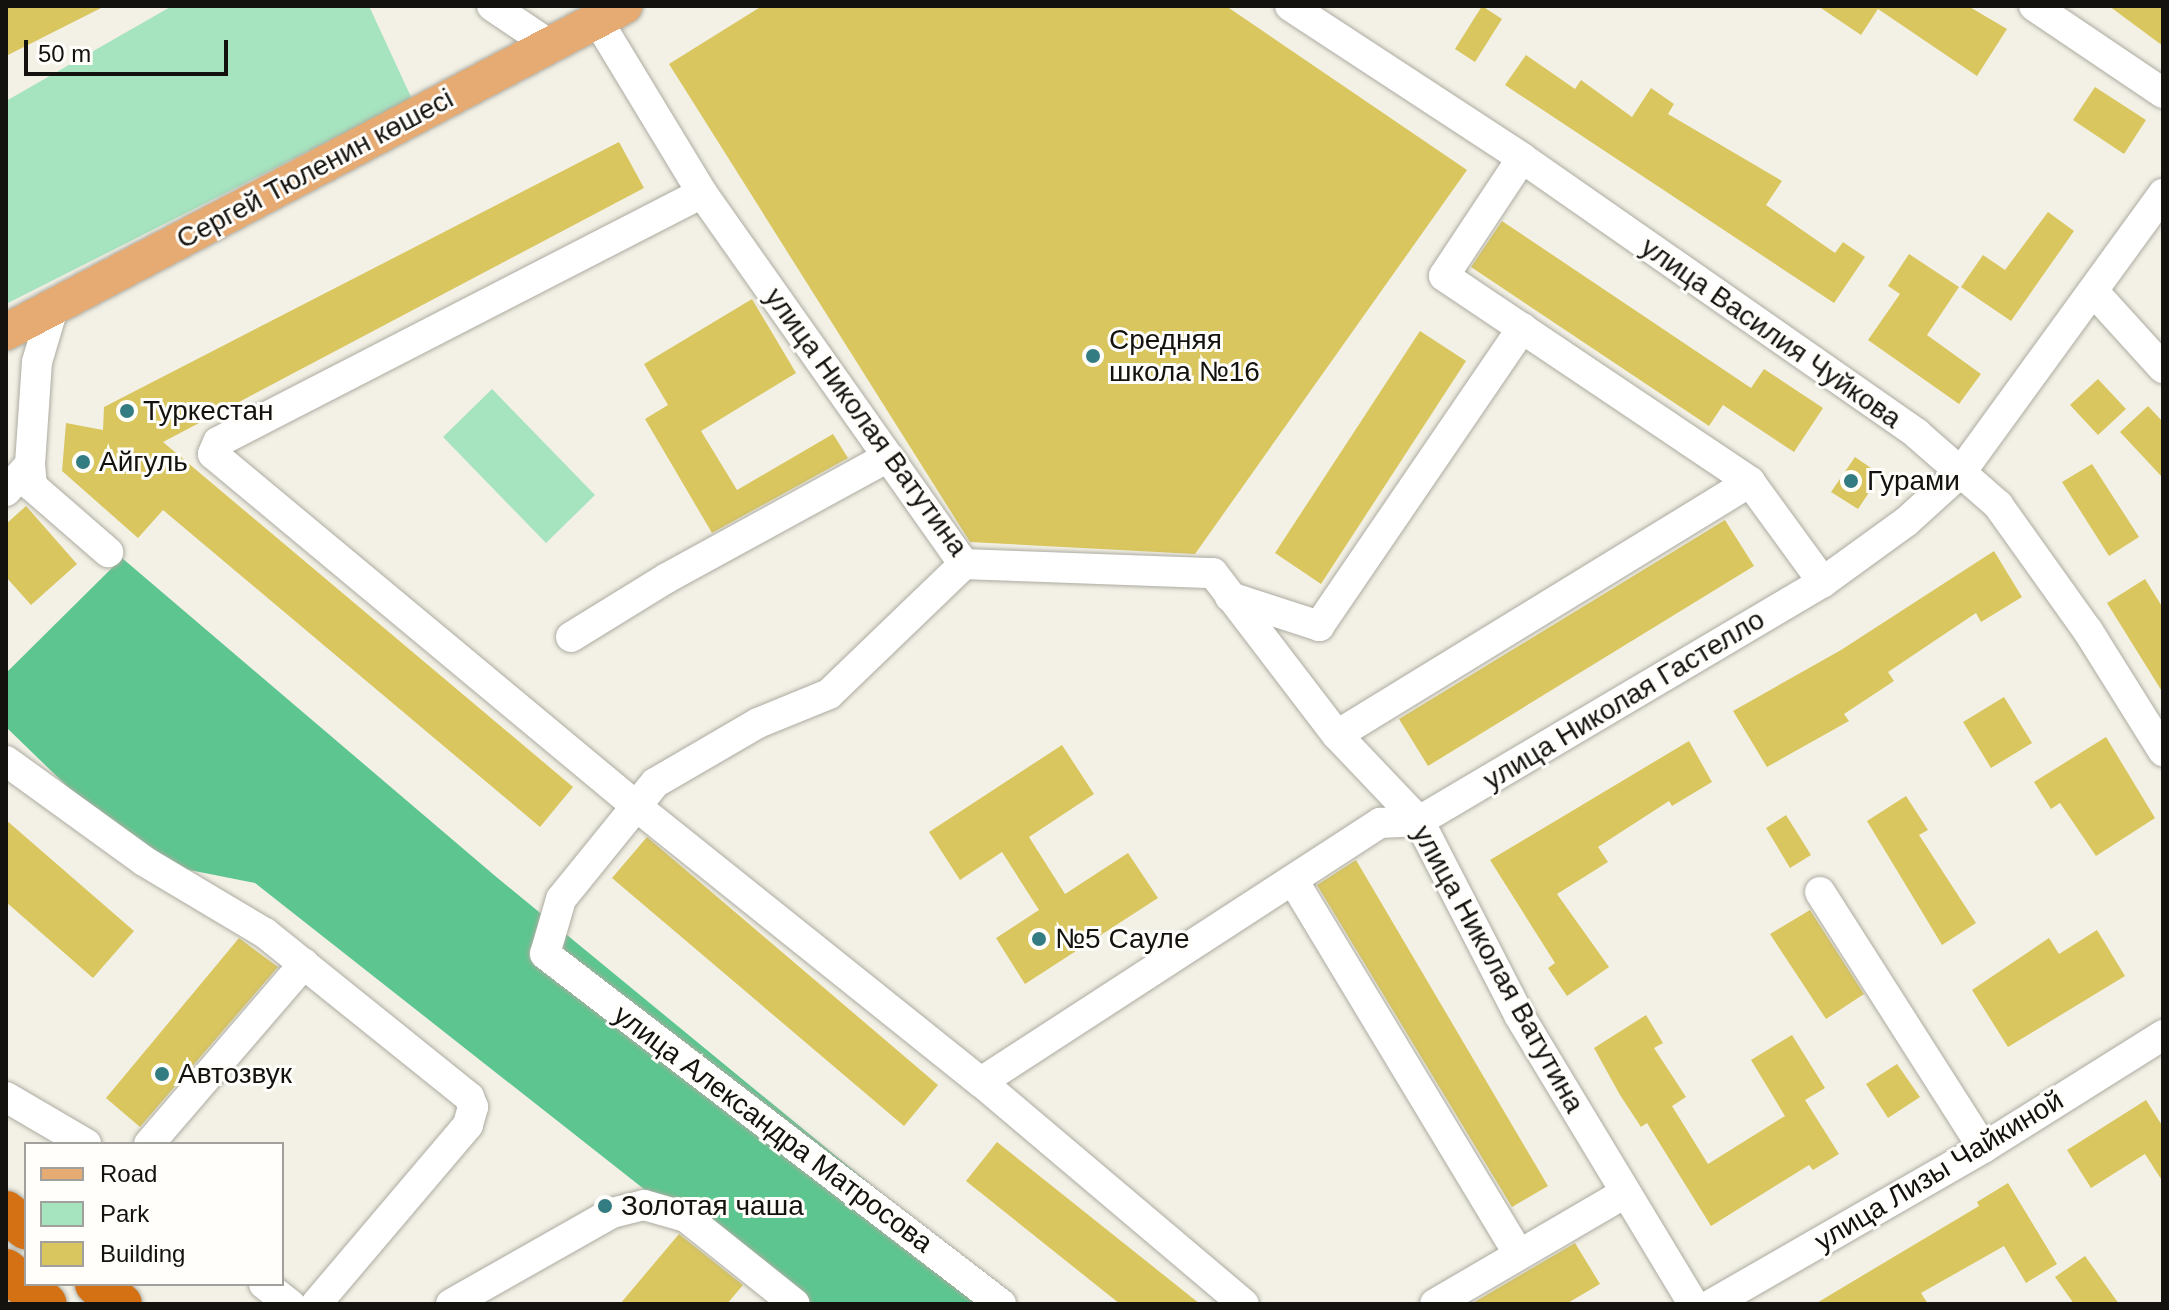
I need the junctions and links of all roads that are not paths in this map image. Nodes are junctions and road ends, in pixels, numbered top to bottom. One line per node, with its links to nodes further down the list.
1 (492, 6): 5 (street)
2 (1290, 6): 7 (street, улица Василия Чуйкова)
3 (2034, 6): 6 (street)
4 (611, 13): 5 (main road, Сергей Тюленин көшесі); 8 (street, улица Николая Ватутина)
5 (550, 45): 11 (main road, Сергей Тюленин көшесі)
6 (2163, 93)
7 (1522, 158): 12 (street); 17 (street, улица Василия Чуйкова)
8 (702, 193): 15 (street, улица Николая Ватутина); 28 (street)
9 (2163, 194): 10 (street, улица Николая Гастелло)
10 (2094, 292): 14 (street); 17 (street, улица Николая Гастелло)
11 (53, 308): 13 (main road, Сергей Тюленин көшесі); 16 (street)
12 (1522, 328): 18 (street); 23 (street)
13 (6, 332)
14 (2163, 368)
15 (888, 457): 21 (street, улица Николая Ватутина); 24 (street)
16 (30, 464): 19 (street); 20 (street)
17 (1961, 472): 22 (street, улица Николая Гастелло); 26 (street, улица Василия Чуйкова)
18 (1750, 482): 22 (street); 25 (street)
19 (6, 491)
20 (108, 552)
21 (964, 564): 23 (street, улица Николая Ватутина); 28 (street)
22 (1823, 582): 29 (street, улица Николая Гастелло)
23 (1230, 597): 25 (street, улица Николая Ватутина)
24 (571, 637)
25 (1337, 735): 29 (street, улица Николая Ватутина)
26 (2163, 751)
27 (6, 761): 32 (street)
28 (636, 806): 34 (street); 50 (street, улица Александра Матросова)
29 (1419, 821): 30 (street, улица Николая Гастелло); 39 (street, улица Николая Ватутина)
30 (1293, 880): 34 (street, улица Николая Гастелло); 42 (street)
31 (1820, 892): 38 (street)
32 (304, 964): 37 (street); 47 (street)
33 (2163, 1035): 38 (street, улица Лизы Чайкиной)
34 (981, 1082): 51 (street)
35 (6, 1097): 36 (street)
36 (83, 1142)
37 (151, 1142)
38 (1983, 1148): 54 (street, улица Лизы Чайкиной)
39 (1623, 1194): 42 (street); 53 (street, улица Николая Ватутина)
40 (6, 1212): 41 (highway)
41 (24, 1226)
42 (1519, 1254): 52 (street)
43 (98, 1286): 45 (highway)
44 (267, 1286): 46 (street)
45 (121, 1304)
46 (290, 1304)
47 (316, 1304)
48 (451, 1304): 49 (street)
49 (795, 1304)
50 (1001, 1304)
51 (1244, 1304)
52 (1435, 1304)
53 (1693, 1304)
54 (1712, 1304)

